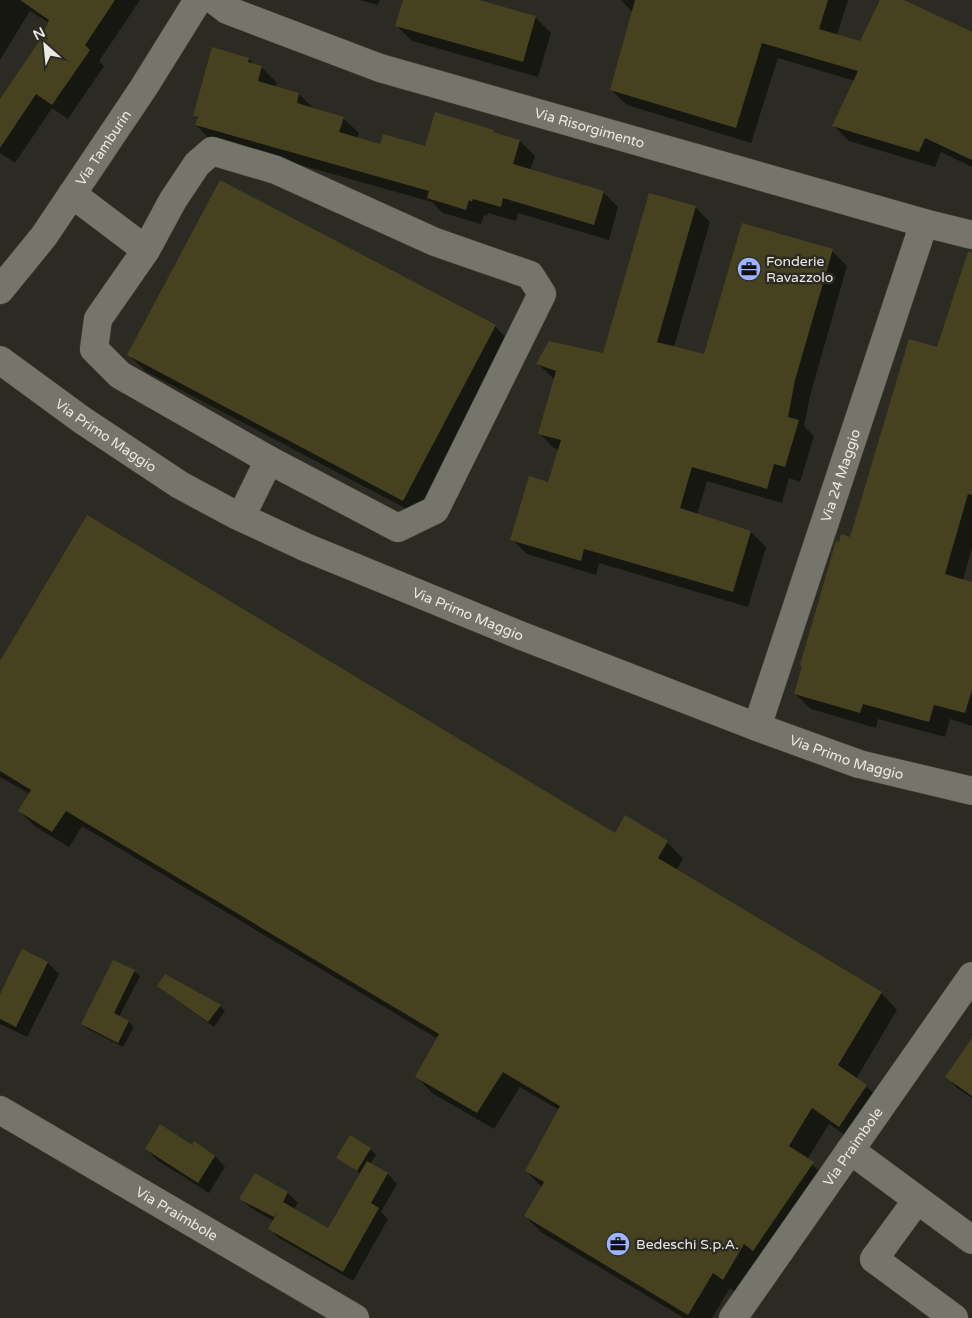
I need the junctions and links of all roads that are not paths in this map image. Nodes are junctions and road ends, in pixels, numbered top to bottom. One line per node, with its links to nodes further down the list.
1 (198, 0): 3 (street, Via Tamburin)
2 (214, 0): 4 (street, Via Risorgimento)
3 (72, 194): 6 (street); 7 (street, Via Tamburin)
4 (924, 223): 5 (street, Via Risorgimento); 11 (street, Via 24 Maggio)
5 (972, 235)
6 (146, 250): 9 (street); 9 (street)
7 (0, 290)
8 (0, 360): 10 (street, Via Primo Maggio)
9 (270, 460): 10 (street)
10 (241, 517): 11 (street, Via Primo Maggio)
11 (757, 727): 12 (street, Via Primo Maggio)
12 (972, 791)
13 (972, 976): 15 (street, Via Praimbole)
14 (0, 1110): 18 (street, Via Praimbole)
15 (850, 1150): 16 (street); 20 (street, Via Praimbole)
16 (917, 1200): 17 (street); 21 (street)
17 (972, 1240)
18 (315, 1309): 19 (street, Via Praimbole)
19 (354, 1318)
20 (732, 1318)
21 (954, 1318)

